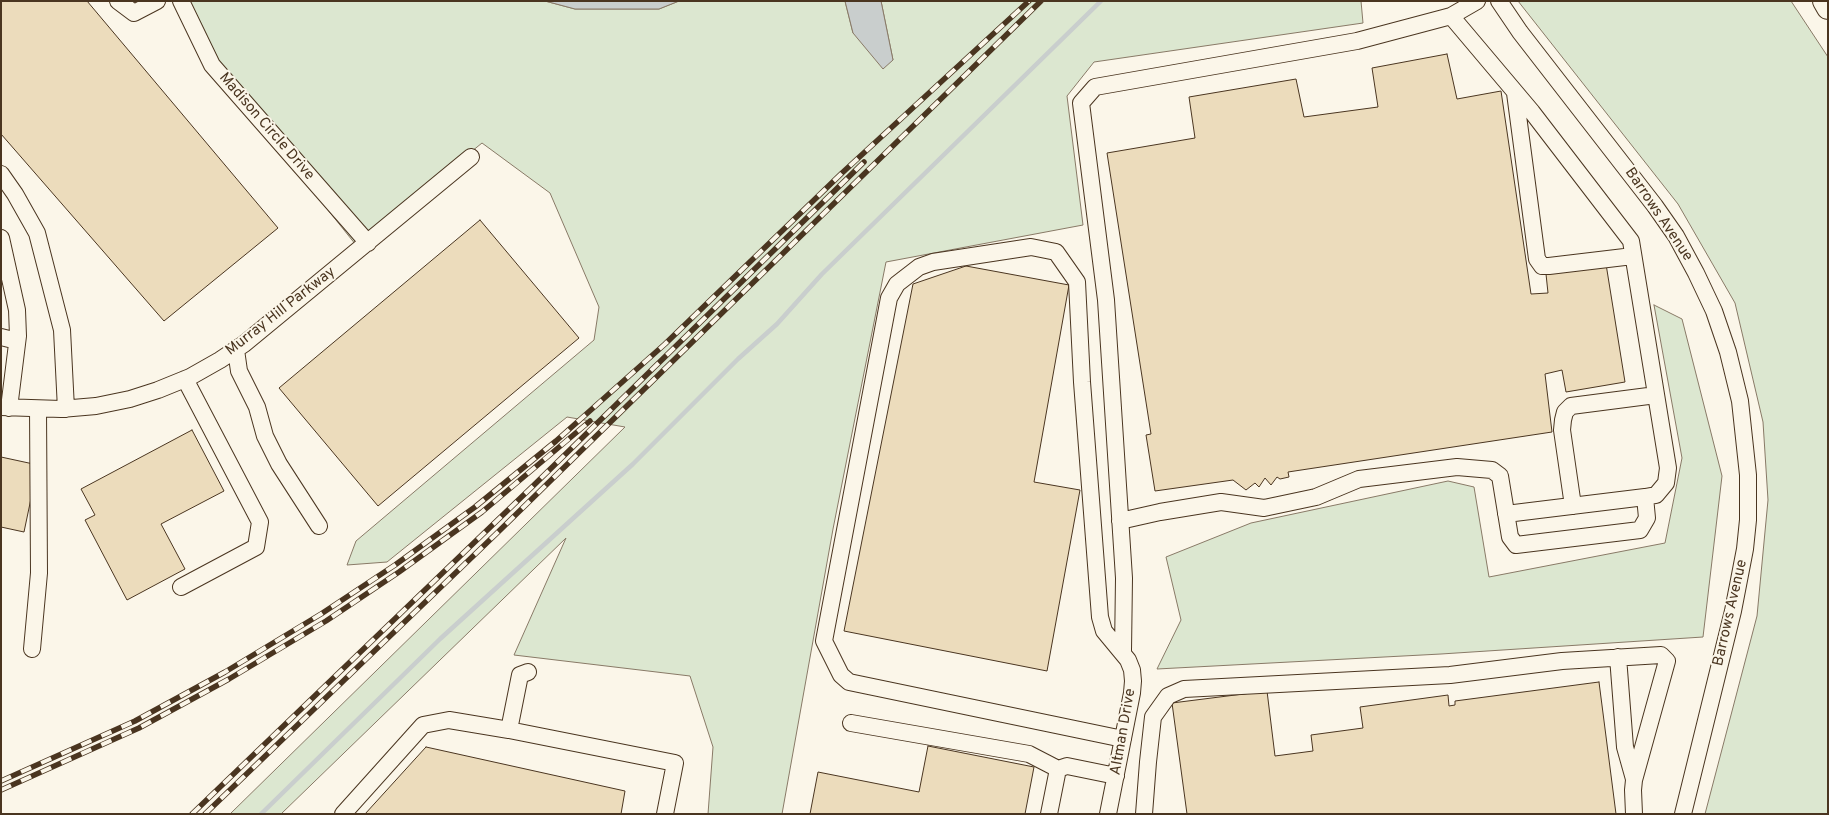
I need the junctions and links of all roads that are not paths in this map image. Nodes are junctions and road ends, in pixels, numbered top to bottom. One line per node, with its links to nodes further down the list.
1 (118, 1): 2 (street)
2 (157, 1)
3 (181, 1): 13 (street, Madison Circle Drive)
4 (1477, 1): 8 (street)
5 (1499, 1): 45 (street, Barrows Avenue)
6 (1824, 1): 7 (highway)
7 (1828, 8)
8 (1451, 16): 9 (street); 26 (street)
9 (1515, 92): 15 (street); 15 (street)
10 (471, 157): 13 (street, Murray Hill Parkway)
11 (1, 174): 21 (street)
12 (1, 238): 14 (street)
13 (368, 243): 17 (street, Murray Hill Parkway)
14 (3, 254): 16 (street)
15 (1633, 256): 19 (street)
16 (9, 339): 20 (street)
17 (236, 350): 18 (street, Murray Hill Parkway); 27 (street)
18 (184, 379): 21 (street, Murray Hill Parkway); 28 (street)
19 (1656, 394): 23 (street); 24 (street)
20 (5, 407): 22 (street, Murray Hill Parkway)
21 (66, 408): 22 (street, Murray Hill Parkway)
22 (38, 409): 29 (street)
23 (1645, 498): 24 (street); 25 (street)
24 (1573, 506): 25 (street)
25 (1506, 514): 26 (street)
26 (1120, 521): 30 (street)
27 (319, 526)
28 (181, 587)
29 (32, 649)
30 (1123, 652): 35 (street, Altman Drive); 35 (street)
31 (1618, 657): 38 (street); 38 (street); 43 (street)
32 (528, 672): 34 (street)
33 (851, 723): 36 (street)
34 (509, 730): 39 (street); 40 (street)
35 (1123, 739): 37 (street, Altman Drive)
36 (1058, 769): 37 (street); 41 (street)
37 (1116, 776): 42 (street, Altman Drive)
38 (1634, 780): 44 (street)
39 (343, 814)
40 (665, 814)
41 (1049, 814)
42 (1108, 814)
43 (1144, 814)
44 (1634, 814)
45 (1683, 814)

